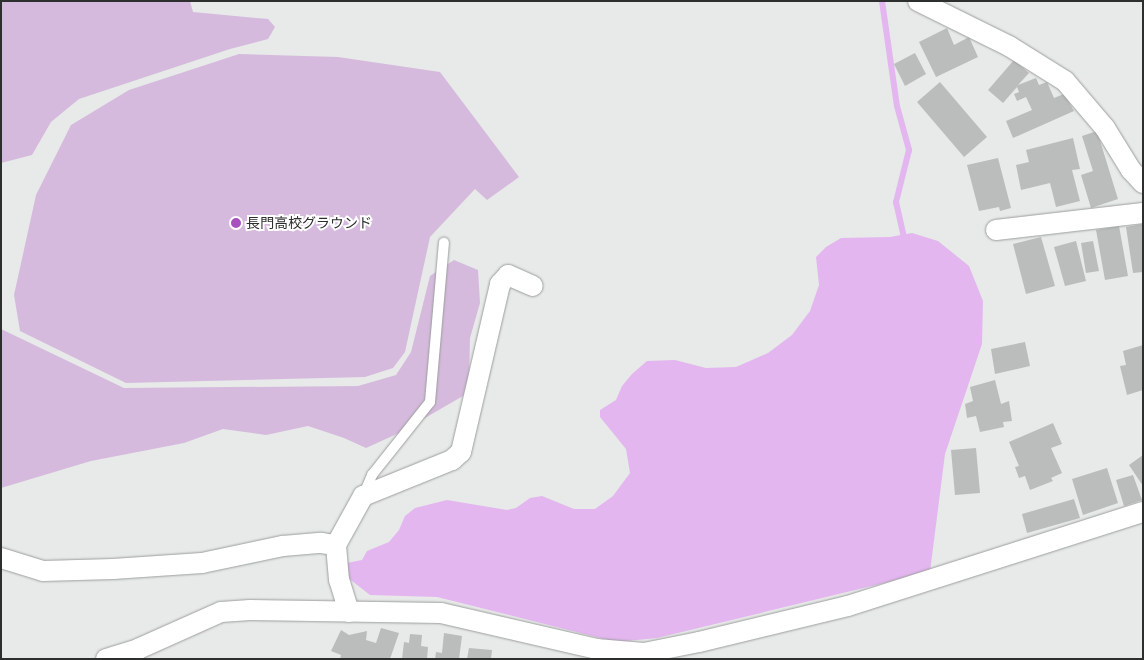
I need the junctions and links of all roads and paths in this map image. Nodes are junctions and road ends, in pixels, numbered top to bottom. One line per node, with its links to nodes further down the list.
1 (918, 1): 2 (street)
2 (1143, 183)
3 (1143, 213): 4 (street)
4 (996, 230)
5 (444, 243): 7 (lane)
6 (533, 286): 7 (street)
7 (363, 496): 9 (street)
8 (1143, 512): 11 (street)
9 (336, 545): 10 (street); 11 (street)
10 (1, 558)
11 (348, 612): 12 (street)
12 (106, 659)

